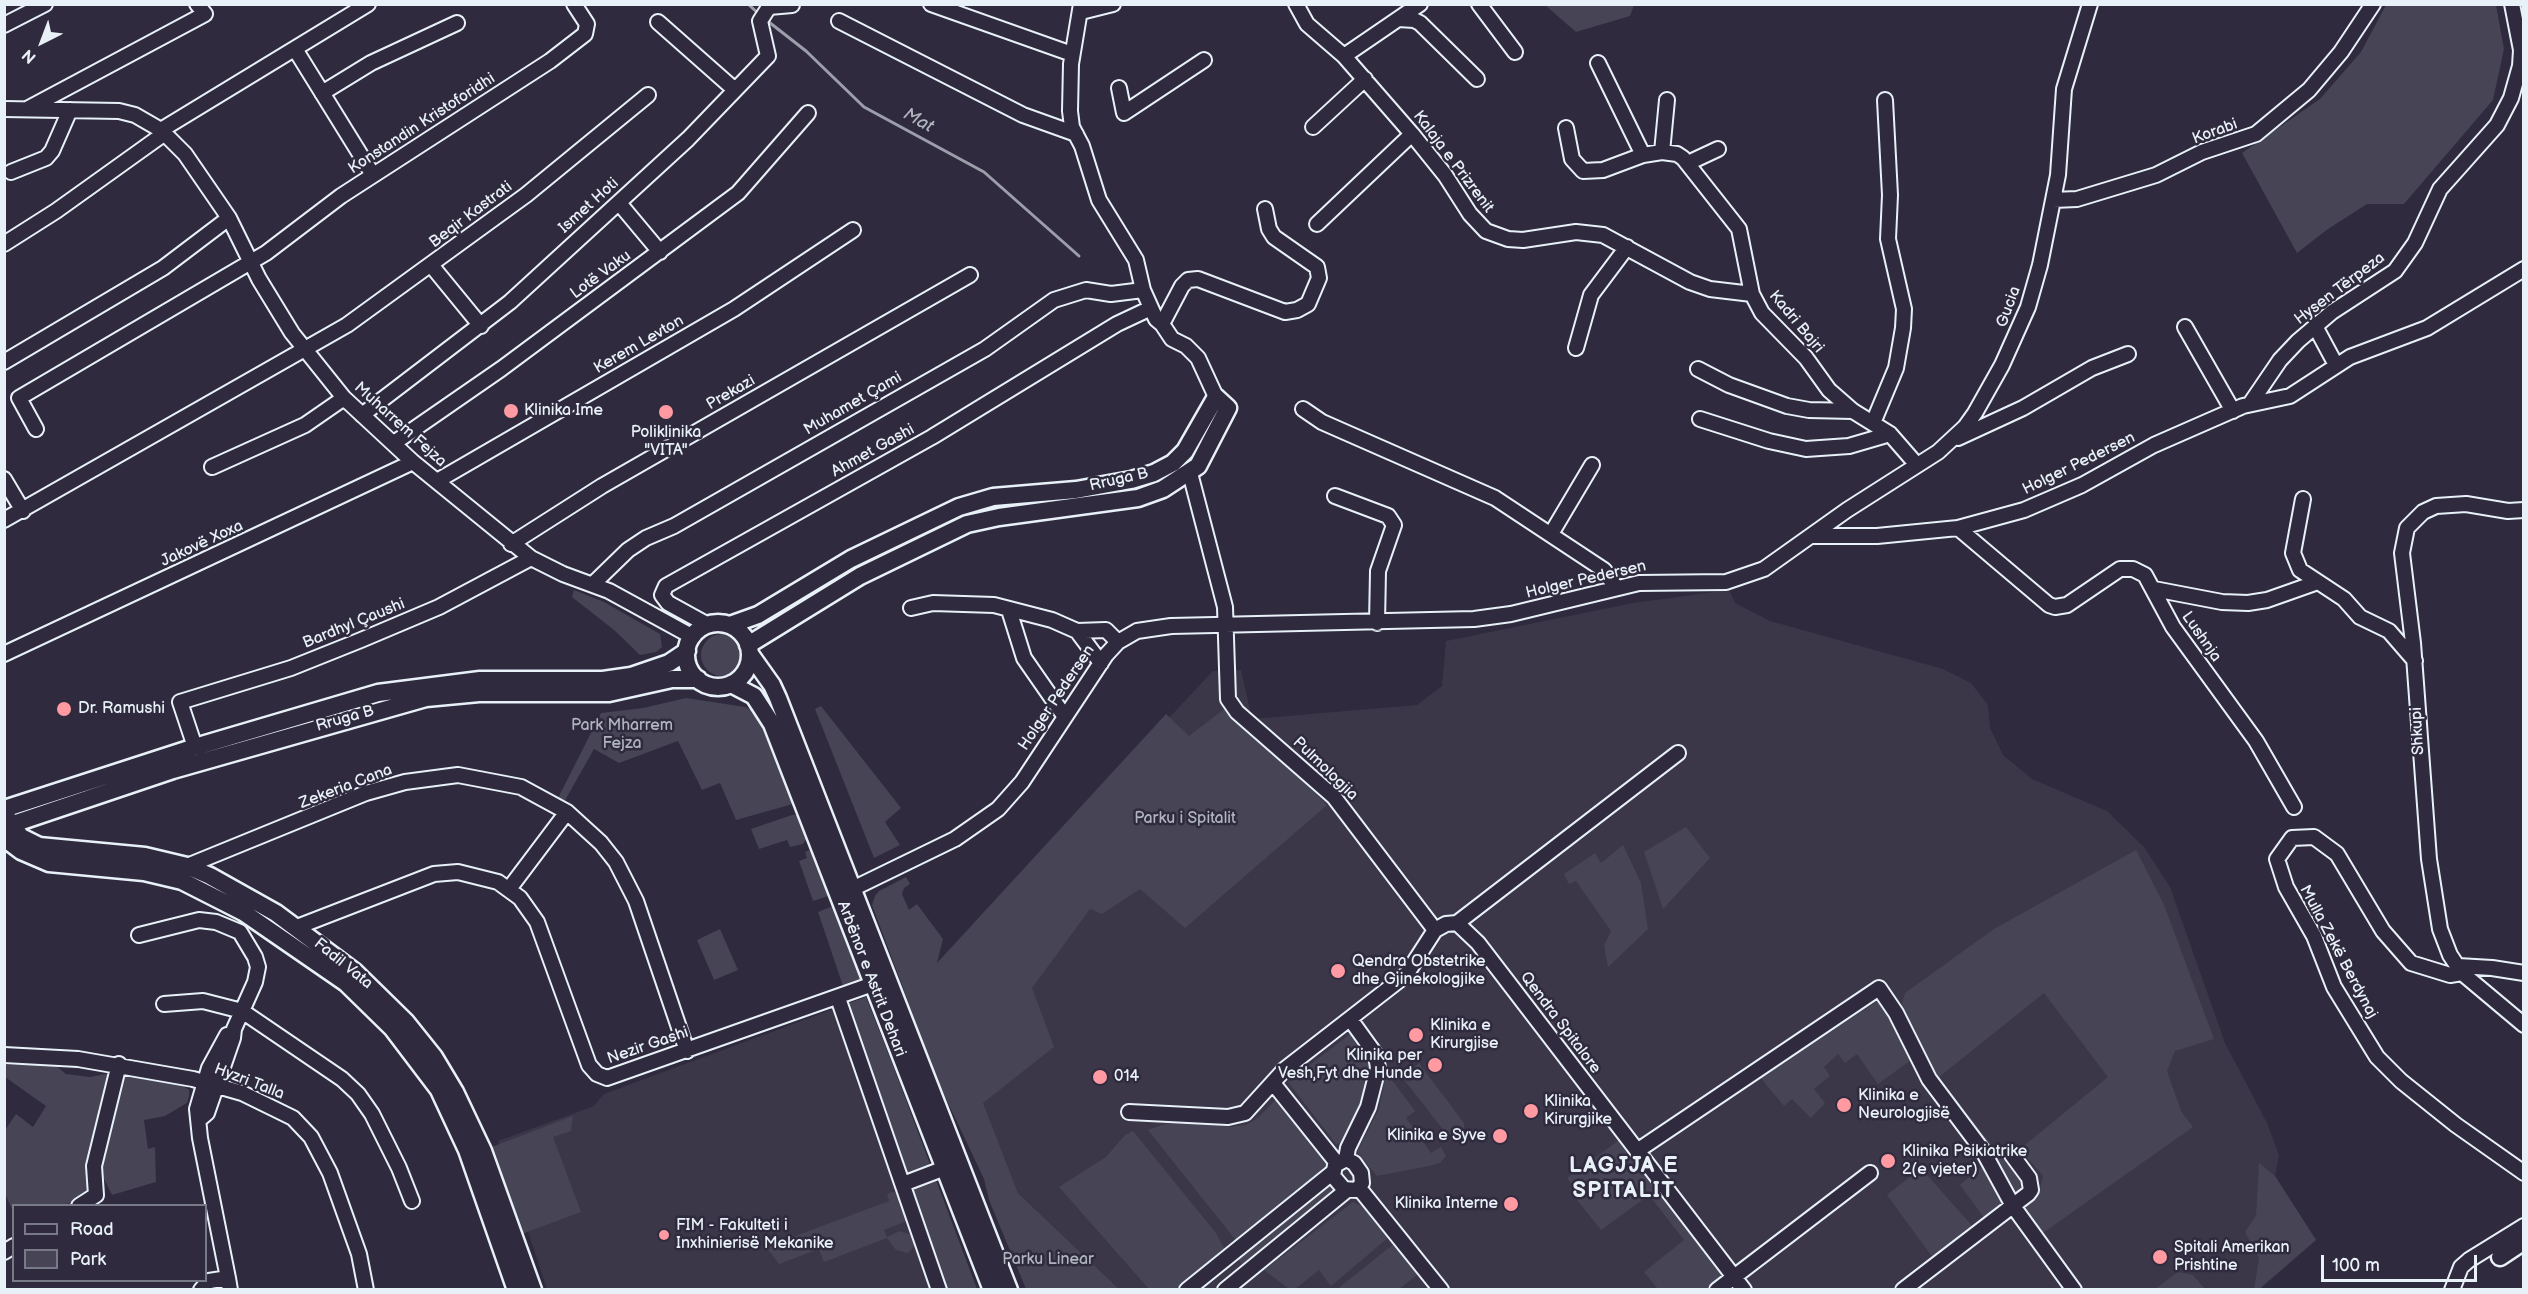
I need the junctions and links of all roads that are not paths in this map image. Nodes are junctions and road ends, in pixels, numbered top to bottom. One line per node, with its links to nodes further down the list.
1 (45, 4): 19 (street)
2 (197, 4): 35 (street)
3 (368, 4): 20 (street)
4 (574, 4): 48 (street, Konstandin Kristoforidhi)
5 (932, 4): 22 (street)
6 (1113, 4): 14 (street)
7 (1296, 4): 23 (street, Kalaja e Prizrenit)
8 (1420, 4): 15 (street)
9 (1479, 4): 21 (street)
10 (2090, 4): 49 (street, Gucia)
11 (2373, 4): 49 (street, Korabi)
12 (2512, 4): 67 (street, Hysen Tërpeza)
13 (792, 5): 29 (street, Ismet Hoti)
14 (1081, 8): 22 (street)
15 (1398, 19): 23 (street); 27 (street)
16 (838, 21): 41 (street)
17 (658, 22): 29 (street)
18 (457, 23): 30 (street)
19 (4, 25)
20 (295, 49): 30 (street); 40 (street)
21 (1515, 52)
22 (1072, 54): 41 (street)
23 (1344, 56): 26 (street, Kalaja e Prizrenit)
24 (1204, 60): 28 (street)
25 (1598, 63): 45 (street)
26 (1365, 79): 38 (street); 42 (street, Kalaja e Prizrenit)
27 (1477, 79)
28 (1119, 88)
29 (735, 90): 50 (street, Ismet Hoti)
30 (322, 93): 48 (street)
31 (648, 95): 59 (street, Beqir Kastrati)
32 (1667, 100): 44 (street)
33 (1885, 100): 83 (street)
34 (4, 109): 35 (street, Muharrem Fejza)
35 (27, 109): 36 (street, Muharrem Fejza)
36 (70, 110): 40 (street, Muharrem Fejza); 47 (street)
37 (808, 113): 57 (street, Lotë Vaku)
38 (1313, 127)
39 (1566, 128): 45 (street)
40 (163, 131): 52 (street, Muharrem Fejza); 55 (street)
41 (1076, 134): 62 (street)
42 (1412, 134): 53 (street); 56 (street, Kalaja e Prizrenit)
43 (1718, 149): 46 (street)
44 (1662, 152): 45 (street); 46 (street, Kadri Bajri)
45 (1643, 155)
46 (1688, 163): 63 (street, Kadri Bajri)
47 (11, 172)
48 (373, 175): 58 (street, Konstandin Kristoforidhi)
49 (2053, 200): 86 (street, Gucia)
50 (619, 202): 57 (street); 66 (street, Ismet Hoti)
51 (1265, 209): 65 (street)
52 (229, 218): 58 (street, Muharrem Fejza); 72 (street)
53 (1317, 224)
54 (853, 230): 94 (street, Kerem Levton)
55 (4, 244)
56 (1628, 247): 63 (street, Kalaja e Prizrenit); 69 (street)
57 (660, 252): 87 (street, Lotë Vaku)
58 (250, 261): 70 (street, Muharrem Fejza); 84 (street, Konstandin Kristoforidhi)
59 (431, 265): 66 (street); 70 (street, Beqir Kastrati)
60 (2523, 269): 73 (street, Holger Pedersen)
61 (970, 275): 103 (street, Prekazi)
62 (1143, 290): 64 (street); 106 (street, Muhamet Çami)
63 (1752, 294): 79 (street, Kadri Bajri)
64 (1151, 308): 65 (street); 112 (street, Ahmet Gashi)
65 (1162, 324): 76 (street)
66 (481, 326): 81 (street, Ismet Hoti)
67 (2315, 326): 73 (street); 77 (street, Hysen Tërpeza)
68 (2185, 327): 80 (street)
69 (1576, 348)
70 (304, 349): 75 (street, Muharrem Fejza); 98 (street, Beqir Kastrati)
71 (2128, 354): 86 (street)
72 (4, 362)
73 (2336, 365): 77 (street, Holger Pedersen)
74 (1698, 369): 79 (street, Kadri Bajri)
75 (344, 398): 81 (street, Muharrem Fejza); 91 (street)
76 (1216, 398): 92 (main road, Rruga B); 113 (main road, Rruga B)
77 (2250, 404): 80 (street, Holger Pedersen)
78 (1303, 409): 101 (street)
79 (1853, 411): 83 (street, Kadri Bajri)
80 (2233, 411): 100 (street, Holger Pedersen)
81 (362, 415): 87 (street, Muharrem Fejza)
82 (1700, 419): 85 (street)
83 (1873, 423): 85 (street, Kadri Bajri)
84 (36, 429)
85 (1890, 434): 90 (street, Kadri Bajri)
86 (1952, 441): 90 (street, Gucia)
87 (394, 443): 88 (street, Muharrem Fejza)
88 (413, 462): 94 (street, Muharrem Fejza); 119 (street, Jakovë Xoxa)
89 (1592, 465): 101 (street)
90 (1917, 465): 102 (street, Gucia)
91 (212, 467)
92 (1190, 473): 114 (street, Pulmologjia); 118 (main road, Rruga B)
93 (4, 479): 98 (street)
94 (437, 481): 103 (street, Muharrem Fejza)
95 (1335, 496): 111 (street)
96 (2303, 499): 105 (street)
97 (2523, 510): 120 (street, Shkupi)
98 (23, 511): 99 (street, Beqir Kastrati)
99 (4, 520)
100 (1958, 528): 102 (street, Holger Pedersen); 108 (street, Lushnja)
101 (1551, 534): 107 (street)
102 (1813, 536): 107 (street, Holger Pedersen)
103 (512, 544): 104 (street, Muharrem Fejza)
104 (531, 558): 106 (street, Muharrem Fejza); 125 (street, Bardhyl Çaushi)
105 (2318, 582): 108 (street); 120 (street)
106 (593, 584): 117 (street, Muharrem Fejza)
107 (1616, 588): 111 (street, Holger Pedersen)
108 (2154, 589): 127 (street, Lushnja)
109 (911, 608): 110 (street)
110 (1009, 610): 115 (street); 124 (street)
111 (1377, 623): 114 (street, Holger Pedersen)
112 (708, 625): 113 (main road); 117 (main road)
113 (730, 625): 118 (main road)
114 (1226, 625): 116 (street, Holger Pedersen); 139 (street, Pulmologjia)
115 (1077, 631): 116 (street); 121 (street)
116 (1118, 642): 121 (street, Holger Pedersen)
117 (690, 644): 122 (main road); 125 (main road, Rruga B)
118 (749, 649): 123 (main road); 136 (main road, Arbënor e Astrit Dehari)
119 (4, 654)
120 (2415, 661): 141 (street, Shkupi)
121 (1101, 663): 124 (street, Holger Pedersen)
122 (698, 679): 123 (main road); 130 (main road, Rruga B)
123 (730, 684): 136 (main road, Arbënor e Astrit Dehari)
124 (1065, 717): 136 (street, Holger Pedersen)
125 (195, 747): 128 (main road, Rruga B)
126 (1678, 753): 137 (street)
127 (2294, 807)
128 (4, 809)
129 (567, 812): 134 (street, Zekeria Cana); 135 (street); 149 (street, Zekeria Cana)
130 (39, 816): 131 (main road, Rruga B); 133 (main road)
131 (6, 826): 133 (main road, Fadil Vata)
132 (4, 850): 133 (main road)
133 (51, 856): 134 (main road, Fadil Vata); 174 (main road, Fadil Vata)
134 (187, 866): 138 (main road, Fadil Vata)
135 (509, 889): 138 (street, Nezir Gashi); 149 (street, Nezir Gashi)
136 (846, 892): 143 (main road, Arbënor e Astrit Dehari); 178 (main road, Arbënor e Astrit Dehari)
137 (1457, 923): 139 (street); 155 (street, Qendra Spitalore)
138 (297, 927): 175 (main road, Fadil Vata)
139 (1435, 930): 147 (street)
140 (139, 935): 146 (street)
141 (2460, 970): 142 (street); 148 (street, Shkupi); 160 (street, Mulla Zekë Berdynaj)
142 (2523, 973)
143 (873, 984): 144 (street, Nezir Gashi); 158 (main road, Arbënor e Astrit Dehari)
144 (838, 998): 149 (street, Nezir Gashi); 161 (street)
145 (164, 1004): 146 (street)
146 (242, 1011): 152 (street); 163 (street)
147 (1350, 1019): 153 (street); 157 (street)
148 (2523, 1025)
149 (687, 1051)
150 (4, 1055): 151 (street, Hyzri Talla)
151 (119, 1064): 152 (street, Hyzri Talla); 164 (street)
152 (210, 1083): 170 (street); 173 (street, Hyzri Talla)
153 (1273, 1083): 154 (street); 157 (street)
154 (1129, 1112)
155 (1637, 1151): 165 (street); 169 (street, Qendra Spitalore)
156 (2012, 1155): 165 (street)
157 (1338, 1165): 162 (street); 162 (street); 179 (street)
158 (945, 1168): 161 (street); 177 (main road, Arbënor e Astrit Dehari)
159 (1870, 1173): 169 (street)
160 (2523, 1173)
161 (903, 1184): 176 (street)
162 (1353, 1189): 180 (street); 181 (street)
163 (412, 1202)
164 (82, 1204)
165 (2013, 1206): 184 (street); 185 (street)
166 (2523, 1226): 171 (street)
167 (2523, 1241): 168 (main road)
168 (2500, 1257)
169 (1733, 1276): 182 (street); 183 (street, Qendra Spitalore)
170 (229, 1284): 172 (street)
171 (2455, 1284)
172 (201, 1290)
173 (366, 1290)
174 (516, 1290)
175 (533, 1290)
176 (939, 1290)
177 (992, 1290)
178 (1009, 1290)
179 (1187, 1290)
180 (1225, 1290)
181 (1441, 1290)
182 (1717, 1290)
183 (1744, 1290)
184 (1903, 1290)
185 (2074, 1290)

